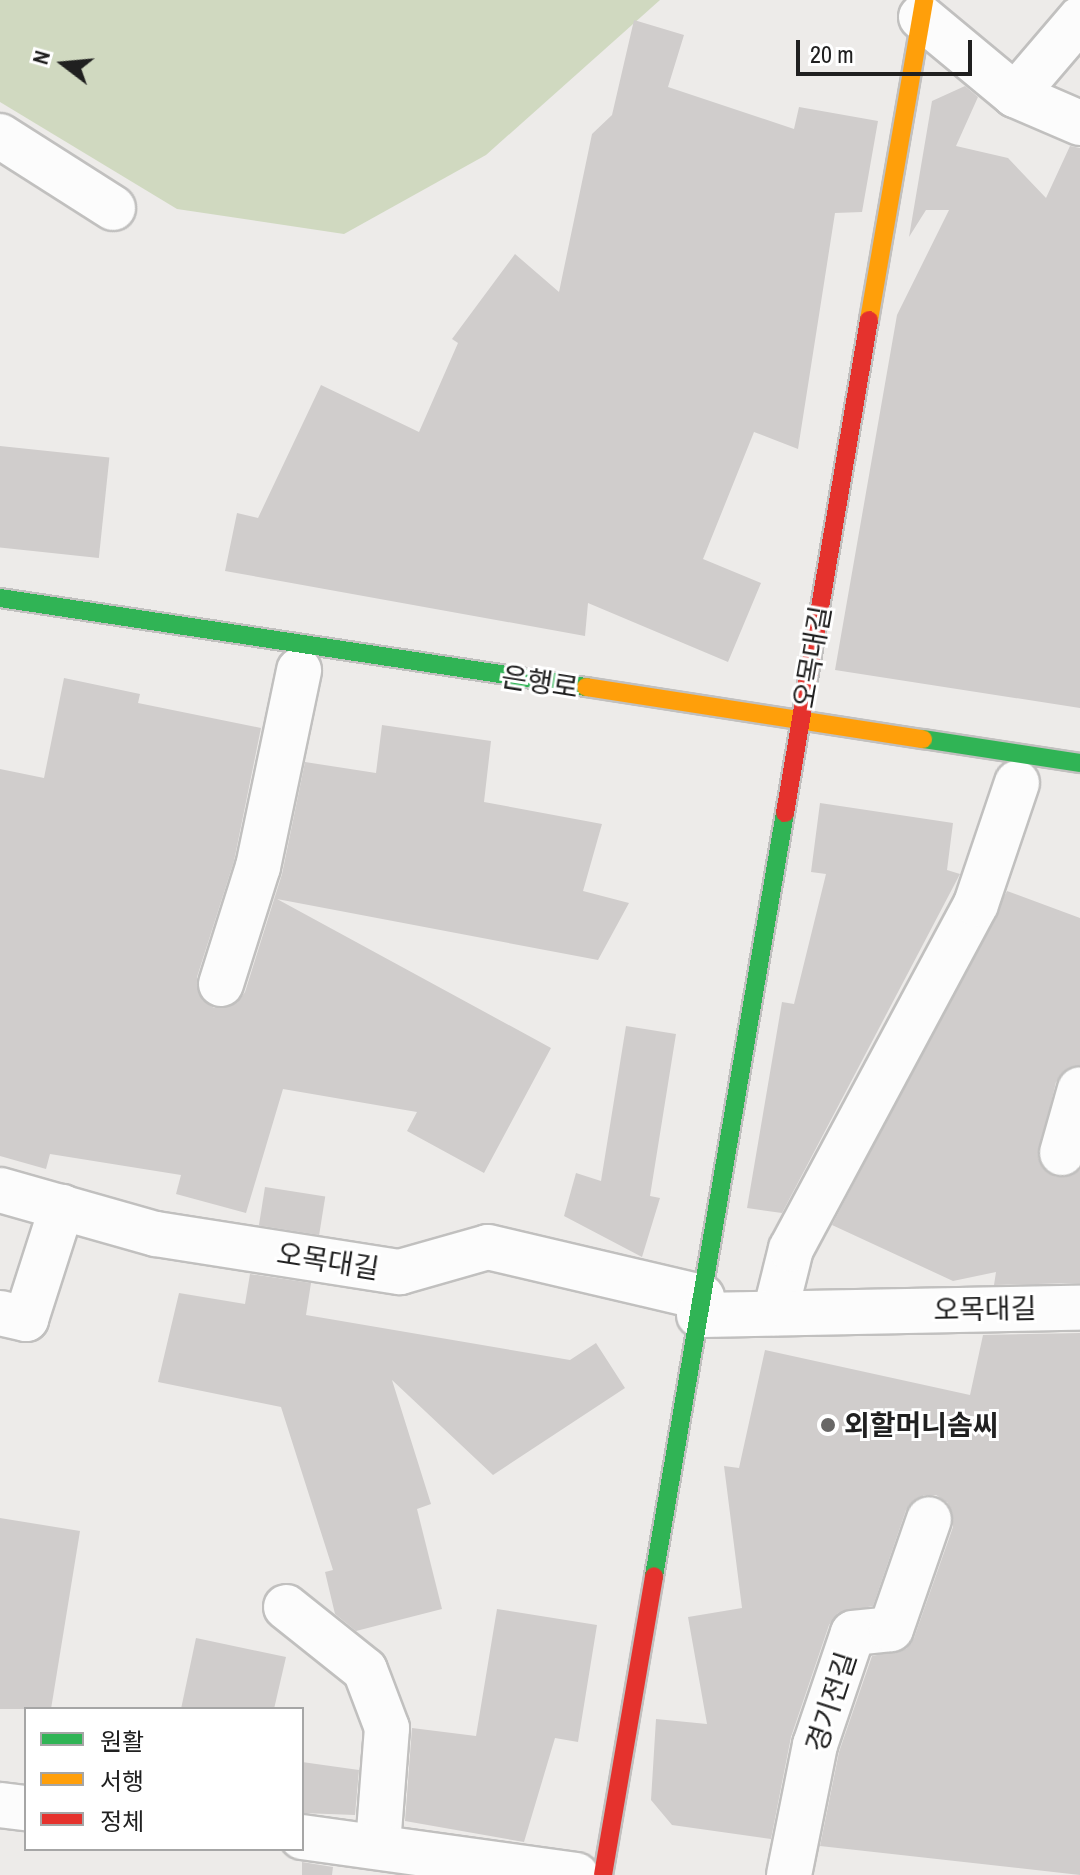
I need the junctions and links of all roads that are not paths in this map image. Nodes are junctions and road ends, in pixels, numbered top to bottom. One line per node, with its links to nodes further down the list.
1 (923, 9): 3 (street, 오목대길); 9 (street, 오목대길)
2 (1080, 19): 3 (street)
3 (1015, 95): 4 (street, 오목대길)
4 (1080, 123)
5 (0, 136): 6 (street)
6 (113, 208)
7 (0, 598): 9 (street, 은행로)
8 (299, 670): 12 (street)
9 (801, 721): 10 (street, 은행로); 17 (street, 오목대길)
10 (1080, 763)
11 (1017, 783): 20 (street)
12 (221, 984)
13 (1080, 1089): 14 (street)
14 (1062, 1153)
15 (0, 1190): 16 (street, 오목대길)
16 (62, 1207): 17 (street, 오목대길); 19 (street)
17 (700, 1306): 20 (street, 오목대길); 28 (street, 오목대길)
18 (1080, 1308): 20 (street, 오목대길)
19 (0, 1313)
20 (775, 1313)
21 (929, 1519): 29 (street, 경기전길)
22 (286, 1607): 26 (street)
23 (0, 1805): 24 (street)
24 (24, 1808)
25 (304, 1837): 26 (street)
26 (378, 1845): 27 (street)
27 (576, 1875)
28 (603, 1875)
29 (789, 1875)

